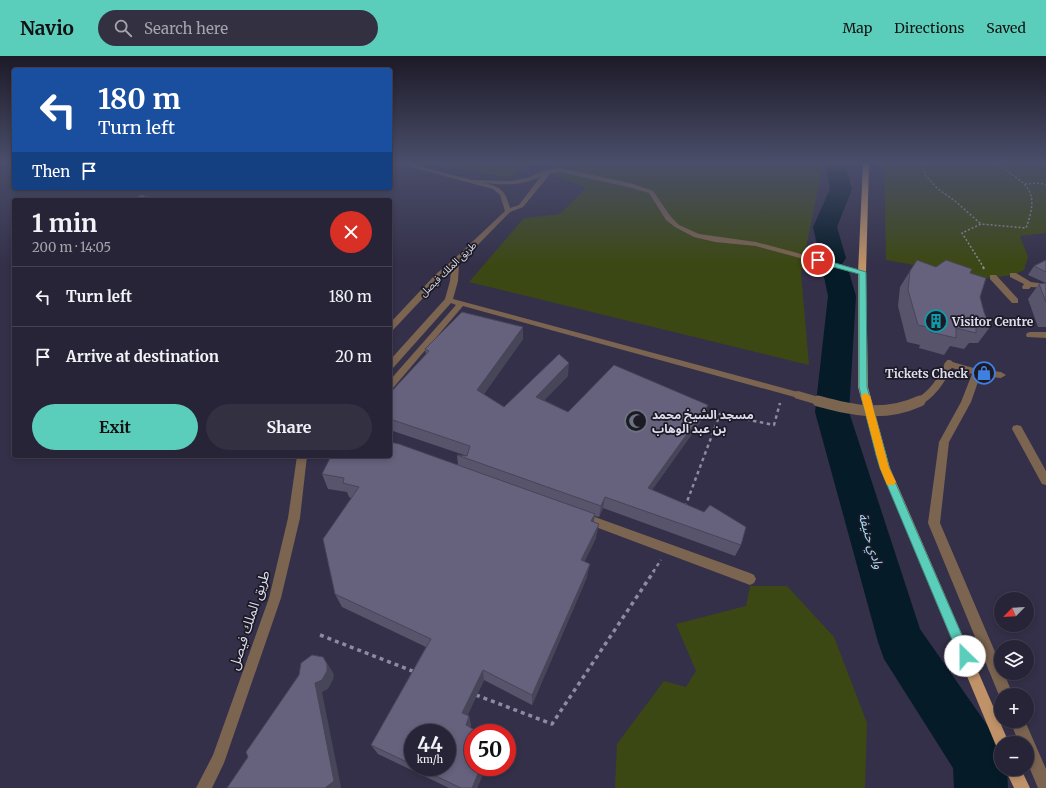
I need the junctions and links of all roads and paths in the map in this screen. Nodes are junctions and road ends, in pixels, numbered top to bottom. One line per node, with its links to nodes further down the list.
1 (504, 197): 7 (street)
2 (529, 197): 7 (street, طريق الملك فيصل)
3 (655, 197): 10 (street)
4 (865, 197): 10 (main road)
5 (950, 197): 8 (path)
6 (1032, 197): 8 (path)
7 (508, 211): 9 (street, طريق الملك فيصل)
8 (981, 224): 12 (path)
9 (455, 263): 14 (street); 17 (street, طريق الملك فيصل)
10 (862, 272): 36 (main road)
11 (1013, 276): 13 (street)
12 (993, 278): 15 (street)
13 (1046, 286)
14 (449, 300): 16 (street); 20 (street)
15 (1015, 301)
16 (462, 303): 23 (street); 24 (street)
17 (392, 326)
18 (1030, 335): 19 (street)
19 (1046, 336)
20 (392, 364)
21 (977, 372): 22 (street); 24 (street, bridge); 34 (street)
22 (1001, 375)
23 (392, 384)
24 (783, 390): 28 (path)
25 (1016, 429): 27 (street)
26 (302, 458): 40 (street, طريق الملك فيصل)
27 (1046, 481)
28 (682, 513)
29 (573, 514): 30 (street)
30 (669, 549): 31 (street); 35 (path)
31 (750, 579)
32 (320, 635): 33 (path)
33 (422, 674)
34 (1003, 688)
35 (472, 694)
36 (999, 736)
37 (1034, 760): 39 (street)
38 (1017, 776): 41 (main road)
39 (1046, 787)
40 (204, 788)
41 (1022, 788)

